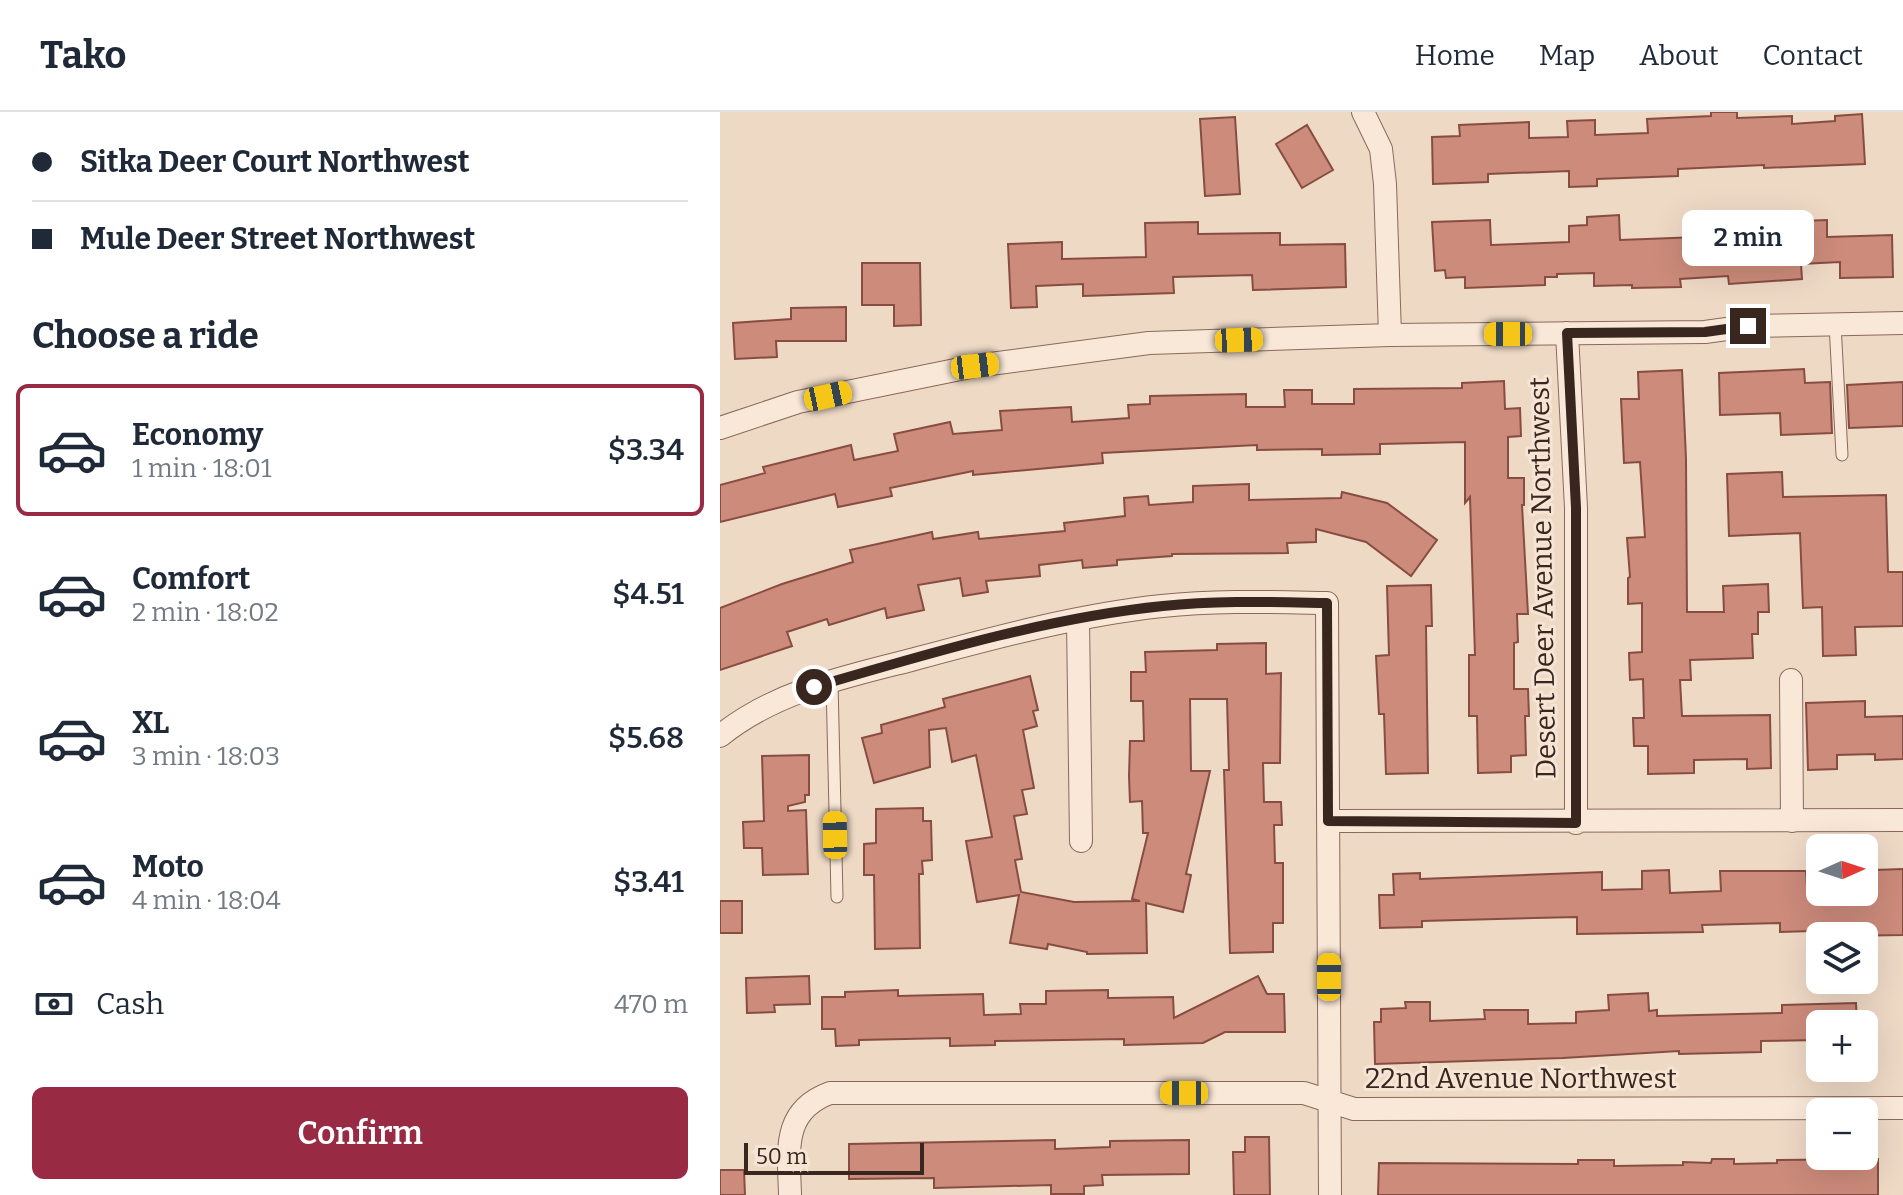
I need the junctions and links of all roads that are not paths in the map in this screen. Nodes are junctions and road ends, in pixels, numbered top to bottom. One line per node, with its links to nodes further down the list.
1 (1366, 113): 5 (street)
2 (1903, 323): 3 (street)
3 (1835, 324): 4 (street); 7 (lane)
4 (1567, 333): 5 (street); 15 (street, Desert Deer Avenue Northwest)
5 (1390, 335): 6 (street)
6 (720, 428)
7 (1842, 455)
8 (1078, 620): 10 (street); 13 (street); 16 (street)
9 (1791, 680): 14 (street)
10 (832, 682): 11 (street); 17 (lane)
11 (720, 736)
12 (1903, 820): 14 (street)
13 (1328, 821): 15 (street); 18 (street)
14 (1792, 821): 15 (street)
15 (1576, 823)
16 (1081, 841)
17 (837, 897)
18 (1330, 1102): 19 (street, 22nd Avenue Northwest); 20 (street, 22nd Avenue Northwest); 21 (street)
19 (1903, 1108)
20 (790, 1195)
21 (1330, 1195)

